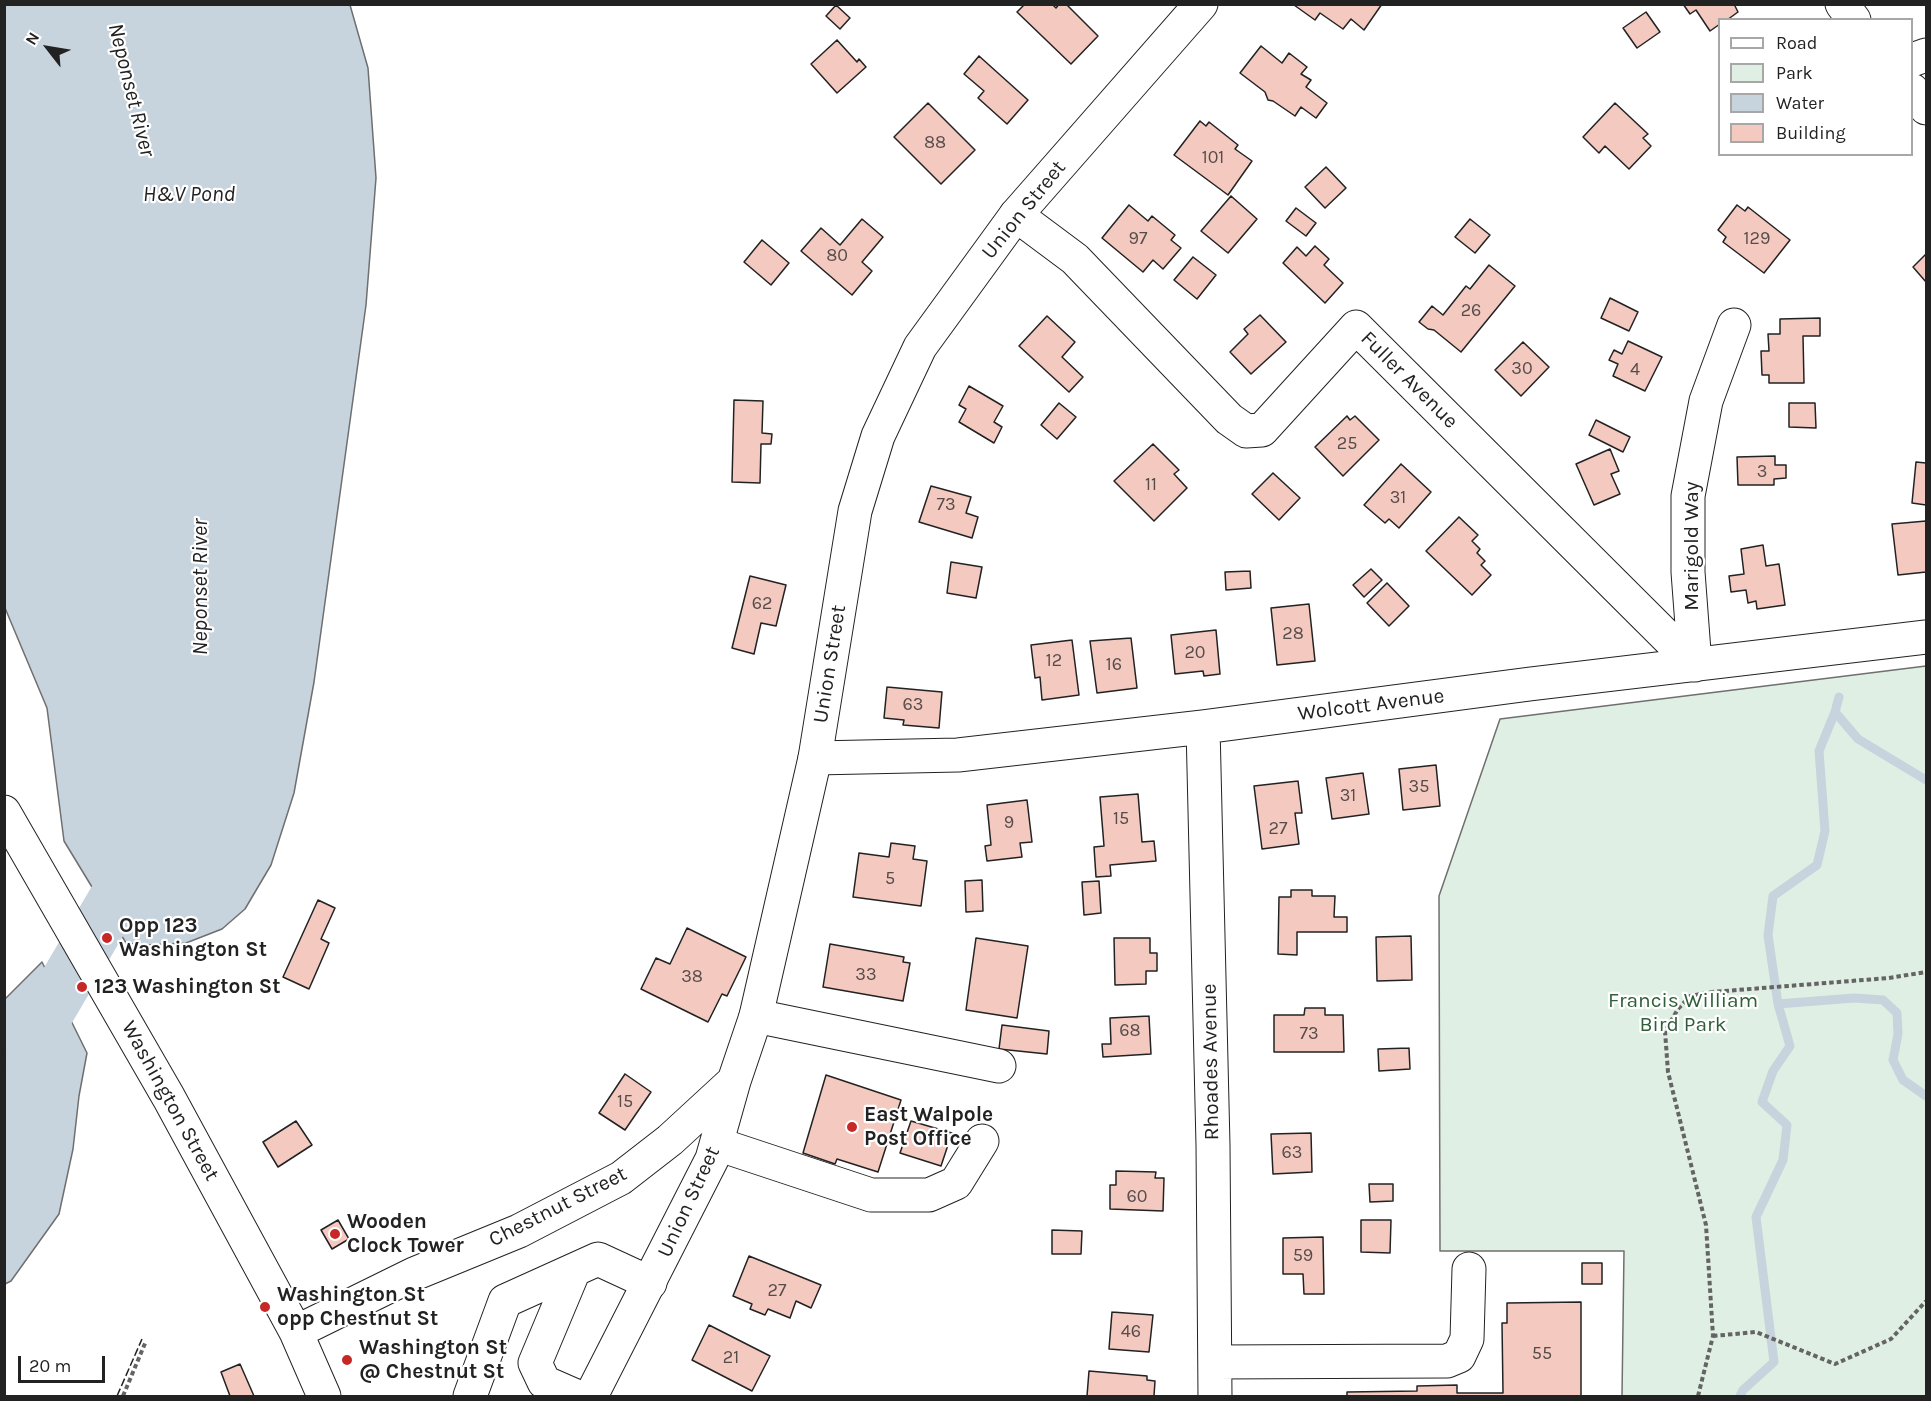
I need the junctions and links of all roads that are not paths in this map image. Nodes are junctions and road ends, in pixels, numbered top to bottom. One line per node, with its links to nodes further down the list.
1 (1201, 4): 6 (street, Union Street)
2 (1842, 4): 3 (street)
3 (1852, 18)
4 (1913, 92): 5 (street)
5 (1926, 108)
6 (1016, 215): 9 (street, Fuller Avenue); 11 (street, Union Street)
7 (1734, 325): 9 (street, Marigold Way)
8 (1926, 637): 9 (street, Wolcott Avenue)
9 (1695, 665): 10 (street, Wolcott Avenue)
10 (1203, 727): 11 (street, Wolcott Avenue); 22 (street, Rhoades Avenue)
11 (815, 758): 13 (street, Union Street)
12 (9, 819): 21 (street, Washington Street)
13 (756, 1016): 14 (street); 15 (street, Union Street)
14 (999, 1066)
15 (734, 1081): 17 (street, Union Street); 21 (street, Chestnut Street)
16 (982, 1141): 17 (street)
17 (717, 1144): 20 (street, Union Street)
18 (1469, 1269): 22 (street)
19 (574, 1270): 20 (street); 24 (street); 25 (street)
20 (650, 1283): 26 (street, Union Street)
21 (296, 1332): 23 (street, Washington Street)
22 (1215, 1362): 27 (street, Rhoades Avenue)
23 (324, 1396)
24 (470, 1396)
25 (576, 1396)
26 (591, 1396)
27 (1215, 1396)

